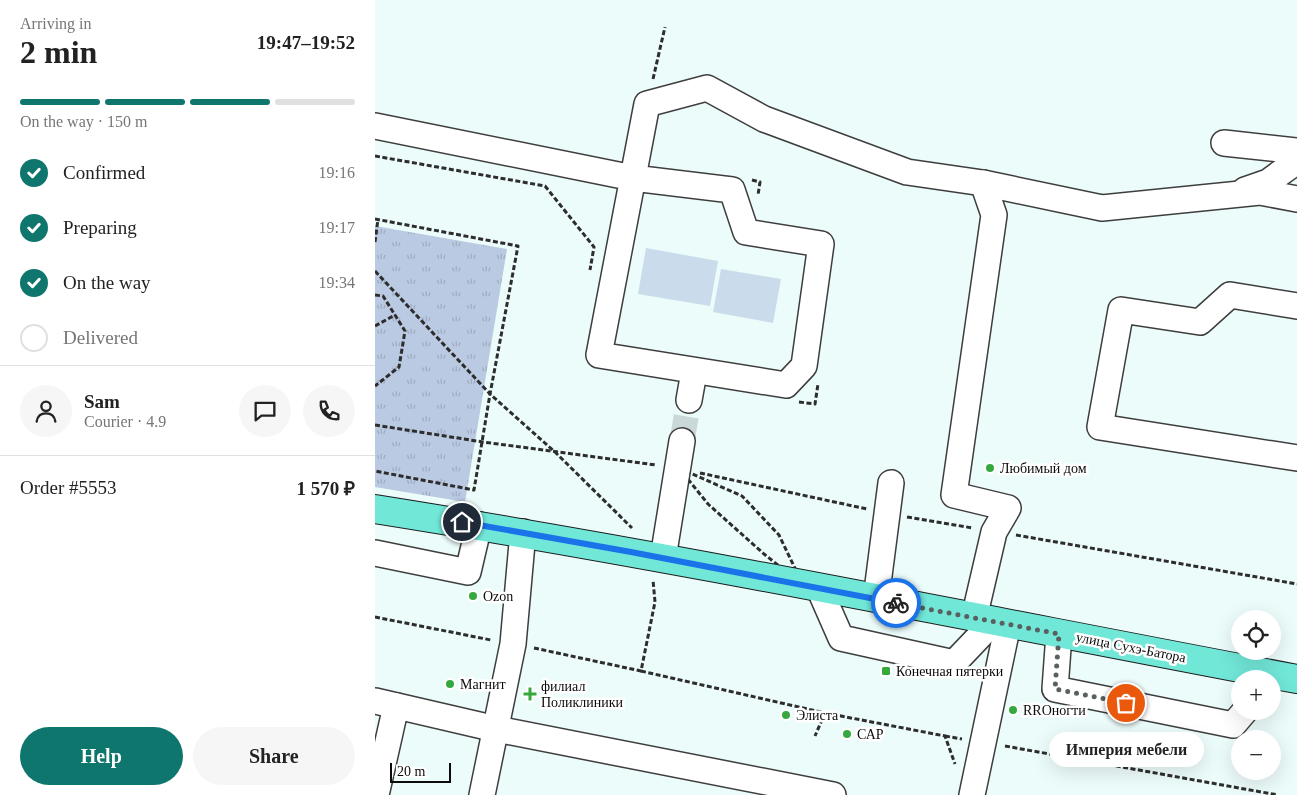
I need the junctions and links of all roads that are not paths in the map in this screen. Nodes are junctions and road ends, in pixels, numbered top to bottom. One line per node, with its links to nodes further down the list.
1 (375, 126): 5 (lane)
2 (1224, 143): 3 (lane)
3 (1297, 152)
4 (1297, 161): 7 (lane)
5 (633, 178): 6 (lane); 10 (lane); 10 (lane)
6 (983, 183): 7 (lane); 22 (lane)
7 (1235, 193): 8 (lane)
8 (1297, 199)
9 (1297, 306): 13 (lane)
10 (694, 372): 11 (lane)
11 (689, 400)
12 (682, 441): 19 (lane)
13 (1297, 458)
14 (891, 483): 21 (lane)
15 (375, 509): 16 (main road, улица Сухэ-Батора)
16 (479, 525): 17 (main road, улица Сухэ-Батора); 18 (lane)
17 (523, 532): 19 (main road, улица Сухэ-Батора); 27 (lane)
18 (375, 553)
19 (656, 557): 20 (main road, улица Сухэ-Батора)
20 (811, 587): 21 (main road, улица Сухэ-Батора); 22 (lane)
21 (876, 599): 22 (main road, улица Сухэ-Батора)
22 (992, 621): 23 (main road, улица Сухэ-Батора); 31 (lane)
23 (1059, 634): 24 (main road, улица Сухэ-Батора); 26 (lane)
24 (1241, 670)
25 (385, 704): 27 (lane); 28 (lane)
26 (1237, 720)
27 (496, 729): 29 (lane); 30 (lane)
28 (376, 795)
29 (482, 795)
30 (833, 795)
31 (973, 795)

